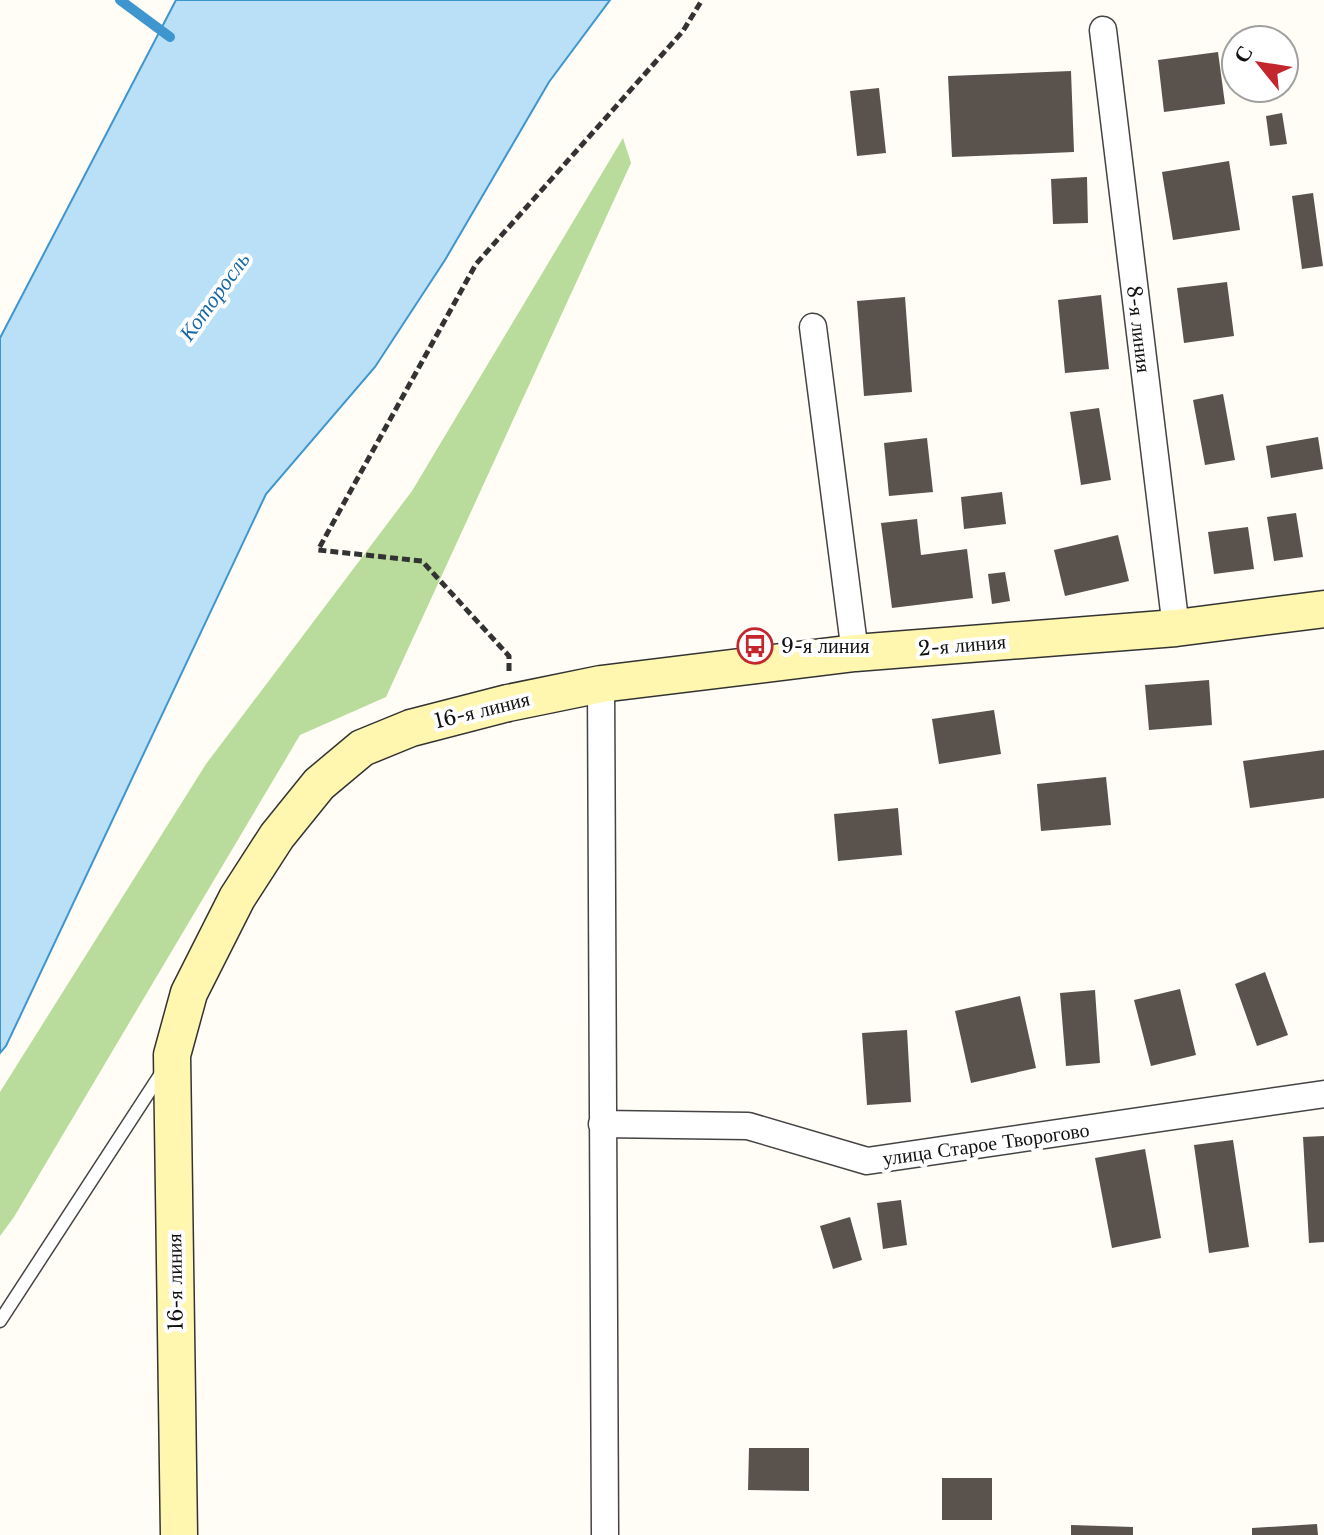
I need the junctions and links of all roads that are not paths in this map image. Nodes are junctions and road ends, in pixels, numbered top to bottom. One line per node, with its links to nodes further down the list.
1 (1103, 30): 4 (street, 8-я линия)
2 (813, 327): 5 (street)
3 (1324, 609): 4 (street, 2-я линия)
4 (1176, 628): 5 (street, 2-я линия)
5 (855, 653): 6 (street, 2-я линия)
6 (601, 684): 7 (street, 16-я линия); 9 (street)
7 (172, 1055): 10 (lane); 11 (street, 16-я линия)
8 (1324, 1094): 9 (street, улица Старое Творогово)
9 (602, 1124): 12 (street)
10 (0, 1321)
11 (179, 1535)
12 (605, 1535)

